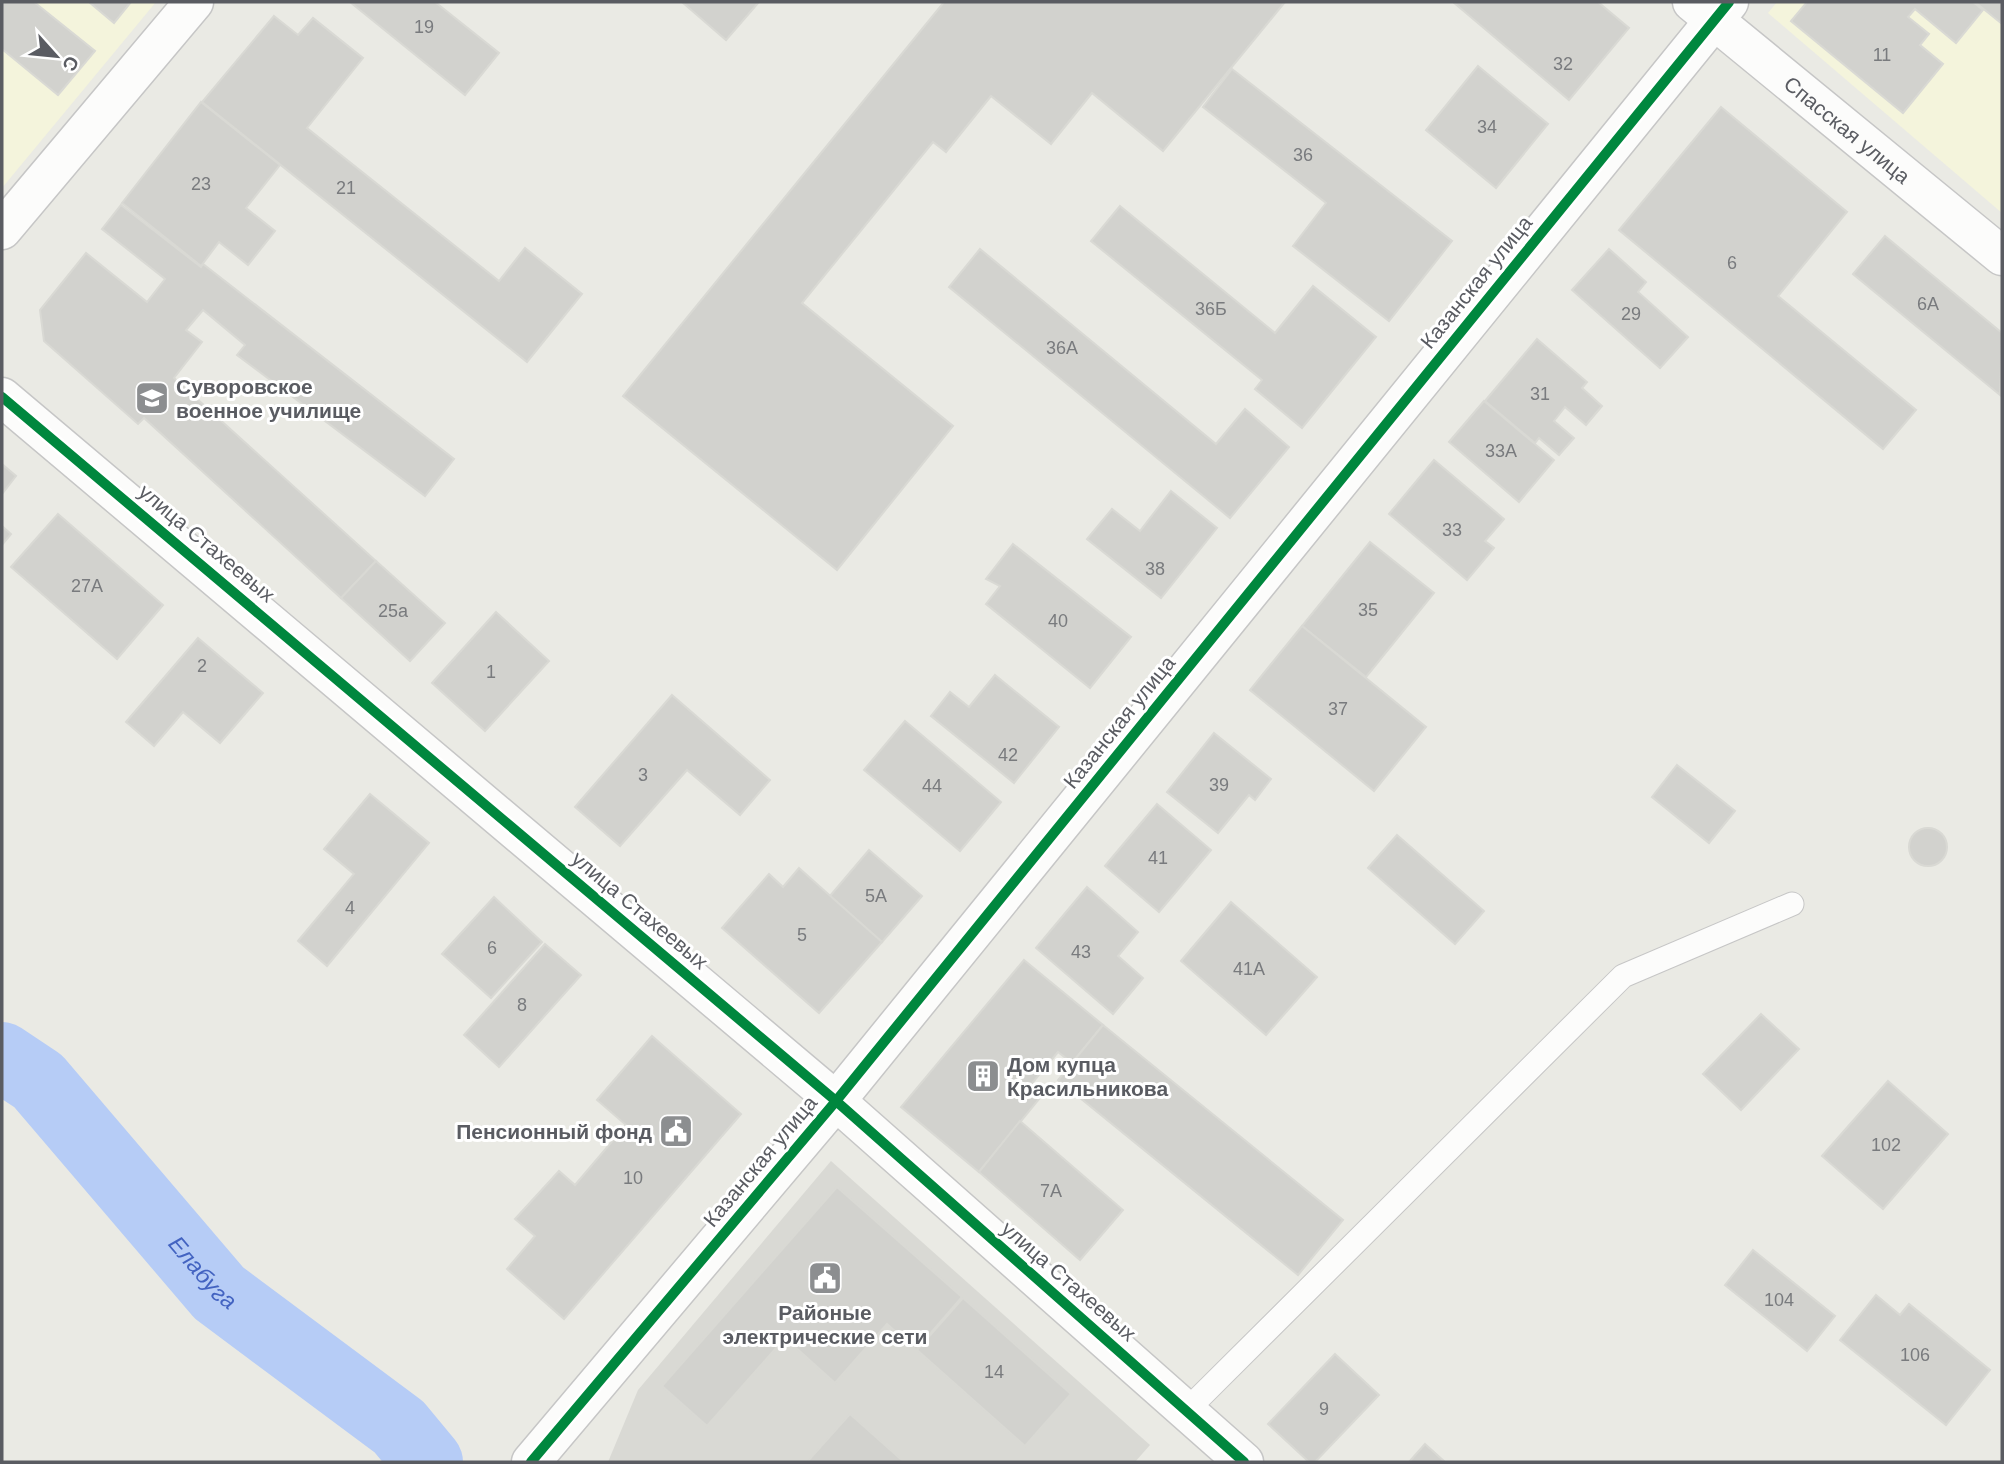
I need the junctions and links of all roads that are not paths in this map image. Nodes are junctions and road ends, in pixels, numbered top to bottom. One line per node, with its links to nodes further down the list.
1 (194, 2): 3 (street)
2 (1712, 8): 4 (street, Спасская улица); 7 (street, Казанская улица)
3 (2, 230)
4 (2002, 256)
5 (2, 397): 7 (street, улица Стахеевых)
6 (1792, 904): 8 (lane)
7 (835, 1101): 8 (street, улица Стахеевых); 9 (street, Казанская улица)
8 (1186, 1411): 10 (street, улица Стахеевых)
9 (531, 1462)
10 (1244, 1462)

